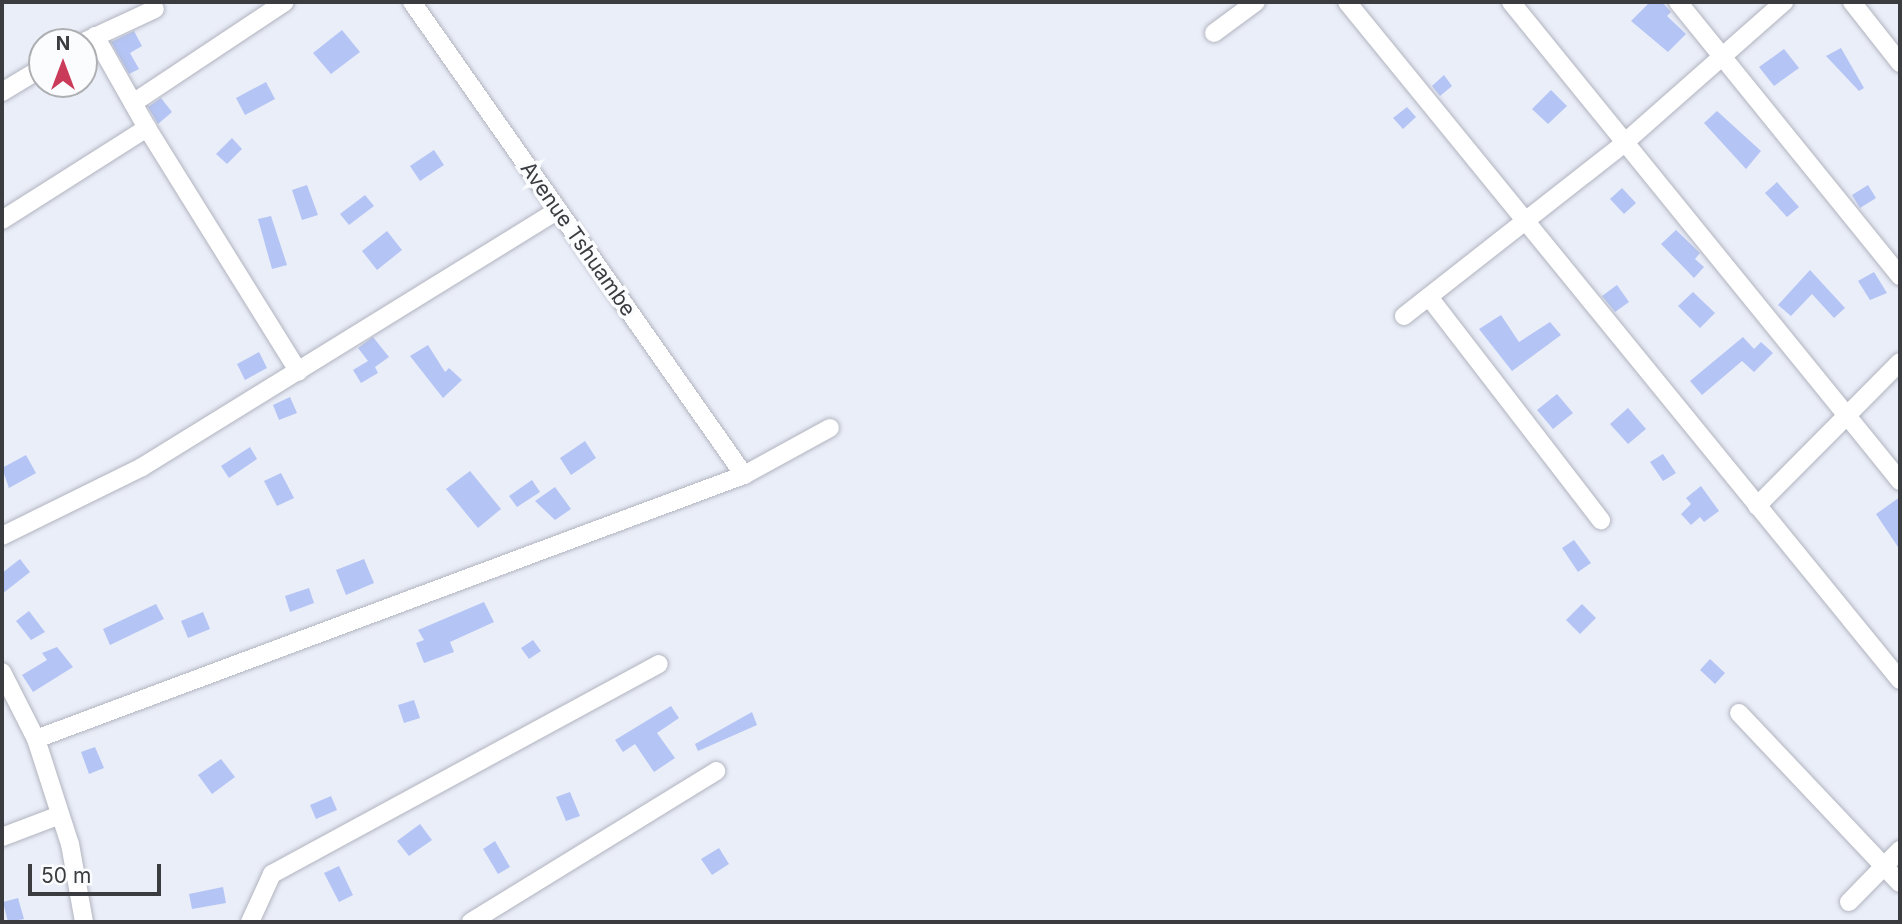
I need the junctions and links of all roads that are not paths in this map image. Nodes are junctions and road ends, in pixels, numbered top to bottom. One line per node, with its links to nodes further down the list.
1 (285, 2): 17 (street)
2 (412, 2): 20 (street, Avenue Tshuambe)
3 (1256, 2): 10 (street)
4 (1347, 2): 22 (street)
5 (1511, 2): 19 (street)
6 (1678, 2): 13 (street)
7 (1784, 2): 13 (street)
8 (1852, 2): 14 (street)
9 (155, 9): 11 (street)
10 (1214, 33)
11 (98, 35)
12 (98, 52): 17 (street)
13 (1721, 56): 19 (street); 23 (street)
14 (1900, 63)
15 (28, 76): 16 (street)
16 (2, 92)
17 (133, 103): 18 (street)
18 (147, 128): 21 (street); 27 (street)
19 (1623, 144): 22 (street); 28 (street)
20 (558, 210): 27 (street); 30 (street, Avenue Tshuambe)
21 (2, 220)
22 (1523, 223): 24 (street); 32 (street)
23 (1900, 276)
24 (1429, 297): 25 (street); 33 (street)
25 (1404, 316)
26 (1900, 362): 28 (street)
27 (299, 372): 34 (street)
28 (1849, 415): 31 (street); 32 (street)
29 (830, 428): 30 (street)
30 (744, 475): 39 (street)
31 (1900, 481)
32 (1758, 506): 37 (street)
33 (1601, 520)
34 (2, 536)
35 (659, 664): 48 (street)
36 (2, 672): 39 (street)
37 (1900, 680)
38 (1739, 713): 44 (street)
39 (36, 739): 41 (street)
40 (716, 771): 49 (street)
41 (60, 815): 42 (street); 47 (street)
42 (2, 837)
43 (1900, 850): 44 (street)
44 (1883, 867): 45 (street); 46 (street)
45 (1900, 883)
46 (1849, 902)
47 (84, 922)
48 (250, 922)
49 (471, 922)

